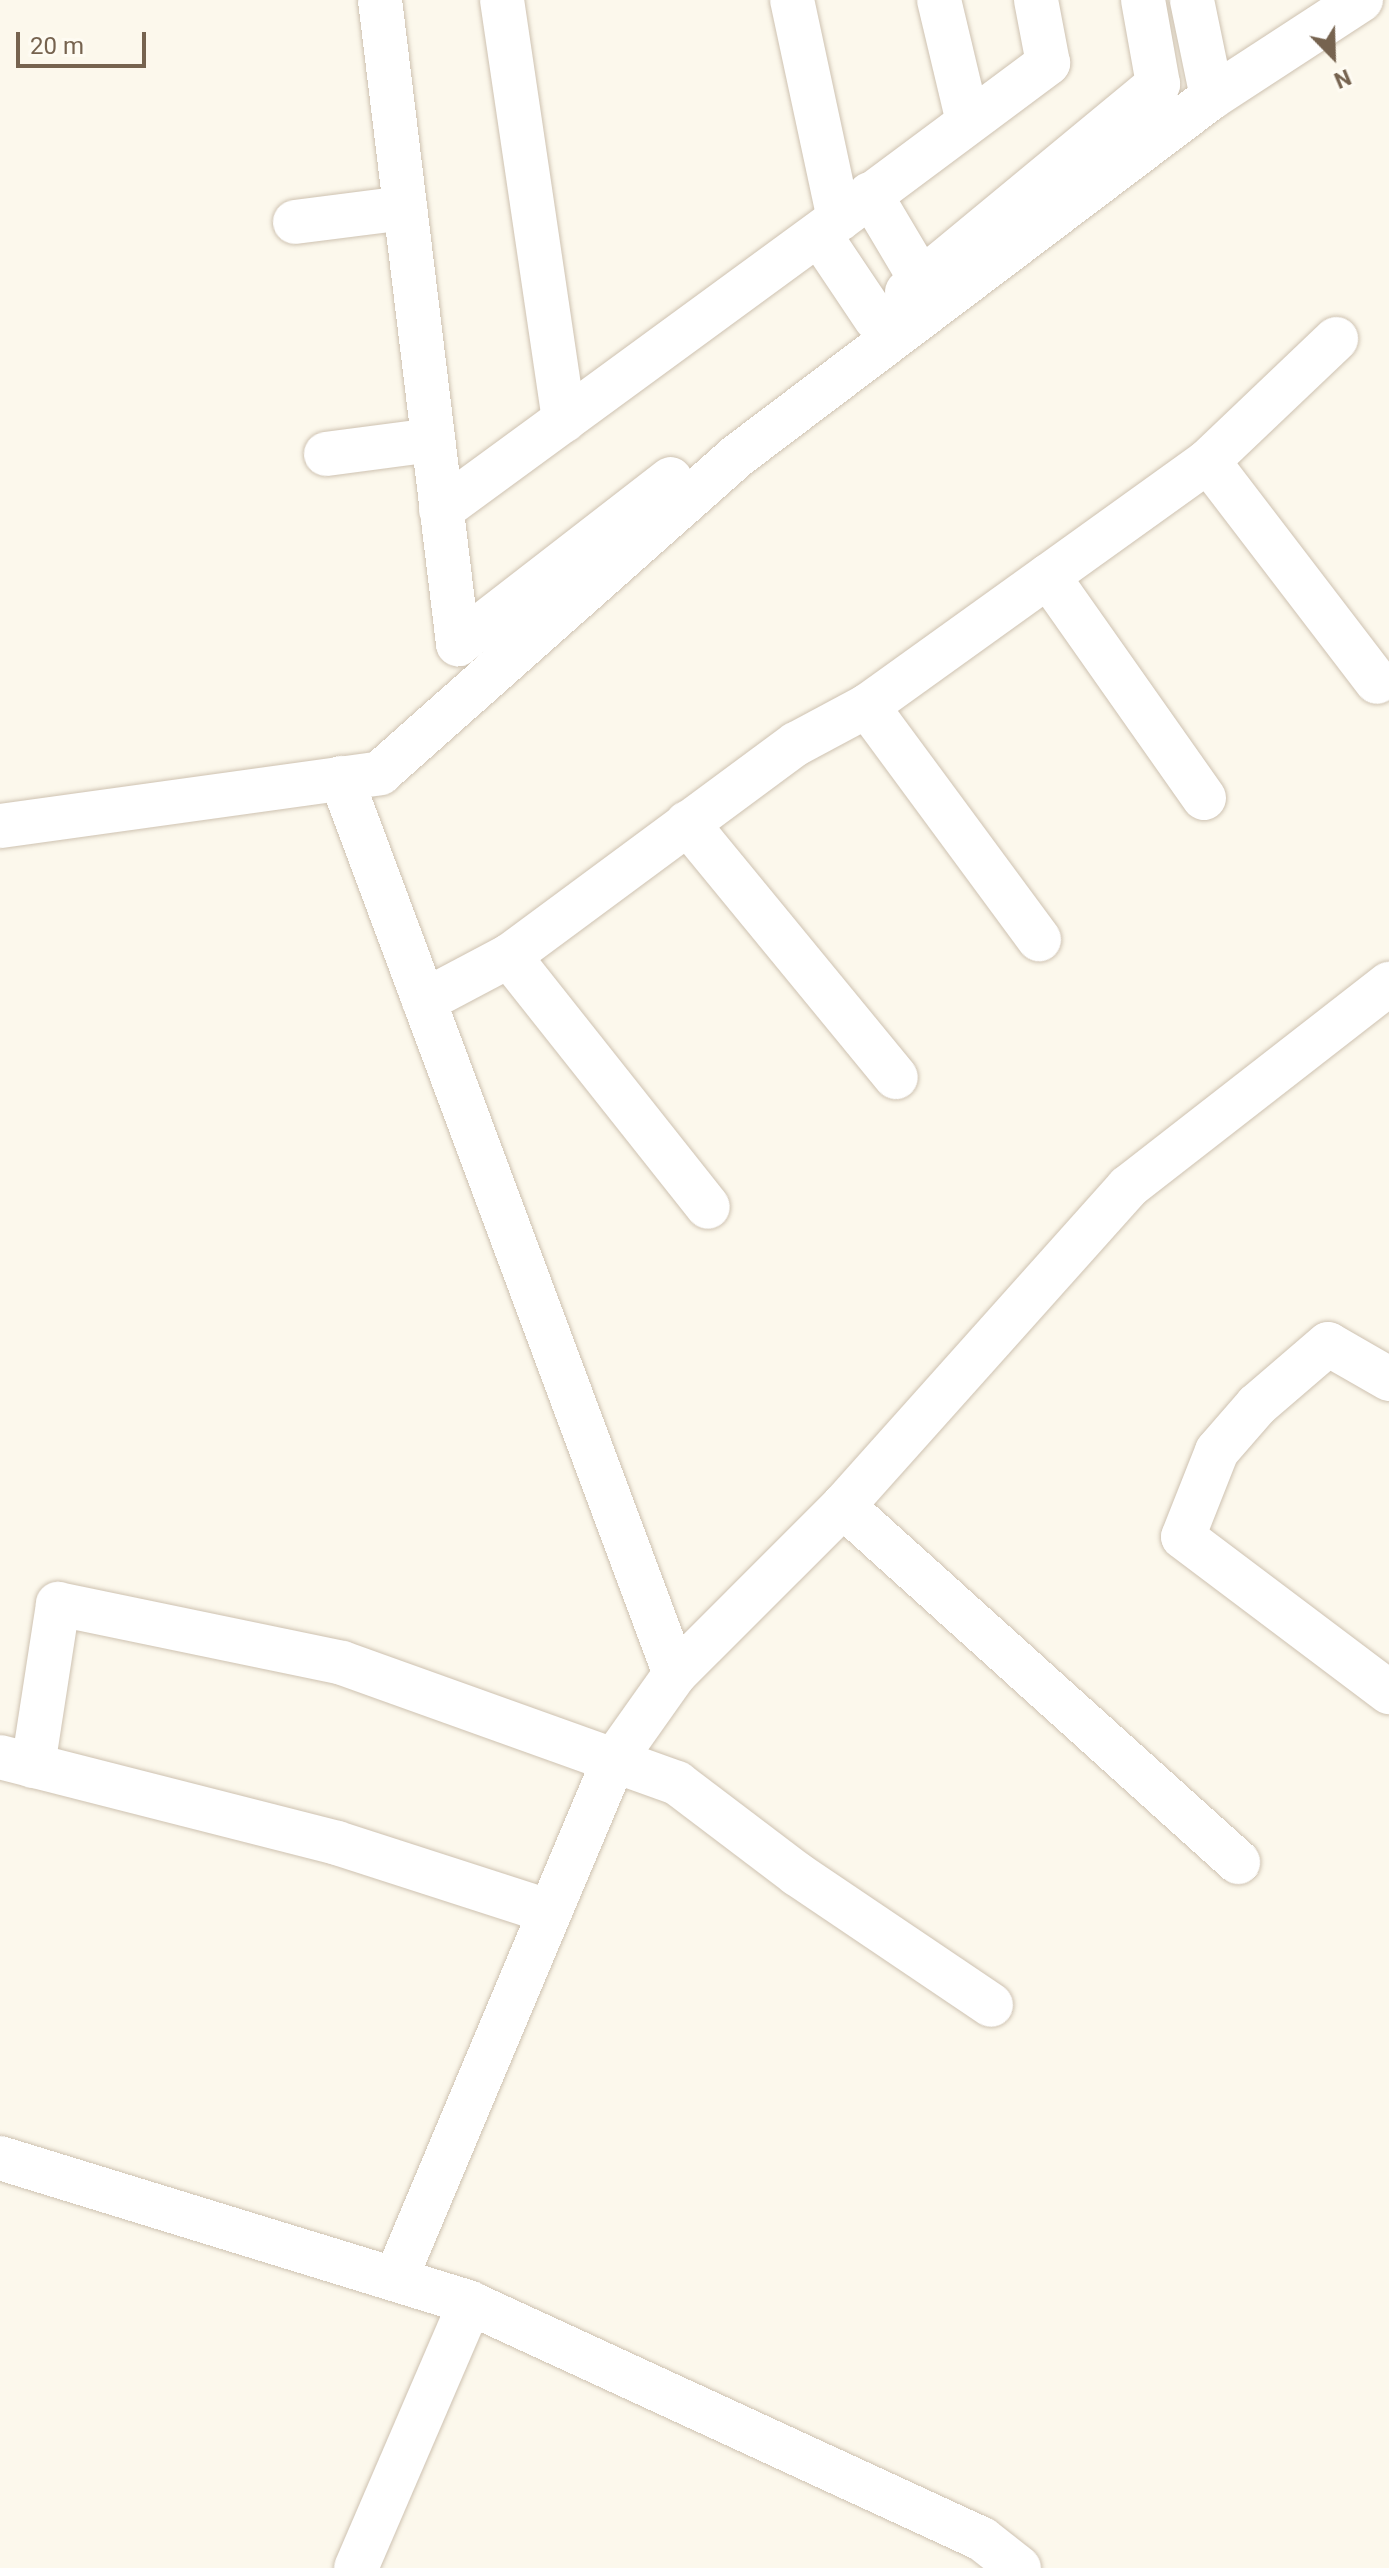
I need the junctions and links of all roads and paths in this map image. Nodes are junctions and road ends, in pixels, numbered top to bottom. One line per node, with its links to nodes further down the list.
1 (380, 0): 11 (street)
2 (502, 0): 17 (street)
3 (792, 0): 12 (street)
4 (939, 0): 10 (street)
5 (1036, 0): 10 (street)
6 (1143, 0): 14 (street)
7 (1192, 0): 9 (street)
8 (1361, 0): 9 (street)
9 (1212, 97): 25 (street)
10 (968, 122): 12 (street)
11 (405, 208): 13 (street); 18 (street)
12 (843, 216): 14 (street); 15 (street); 17 (street)
13 (295, 222)
14 (921, 280): 15 (street)
15 (876, 319): 21 (street)
16 (1336, 339): 20 (street)
17 (564, 420): 21 (street)
18 (433, 440): 19 (street); 21 (street)
19 (326, 454)
20 (1208, 461): 22 (street); 23 (street)
21 (441, 510)
22 (1048, 576): 24 (street); 26 (street)
23 (1377, 682)
24 (867, 706): 27 (street); 29 (street)
25 (341, 778): 28 (street); 32 (street)
26 (1204, 798)
27 (687, 823): 30 (street); 33 (street)
28 (0, 826)
29 (1039, 939)
30 (509, 956): 32 (street); 34 (street)
31 (1389, 984): 36 (street)
32 (424, 1001): 37 (street)
33 (896, 1077)
34 (708, 1207)
35 (1389, 1379): 38 (street)
36 (843, 1506): 37 (street); 41 (street)
37 (675, 1674): 39 (street)
38 (1389, 1692)
39 (614, 1760): 40 (street); 42 (street); 43 (street)
40 (16, 1762): 42 (street)
41 (1238, 1862)
42 (548, 1911): 45 (street)
43 (991, 2005)
44 (0, 2158): 45 (street)
45 (396, 2278): 46 (street)
46 (470, 2303): 47 (street); 48 (street)
47 (356, 2568)
48 (1019, 2568)

